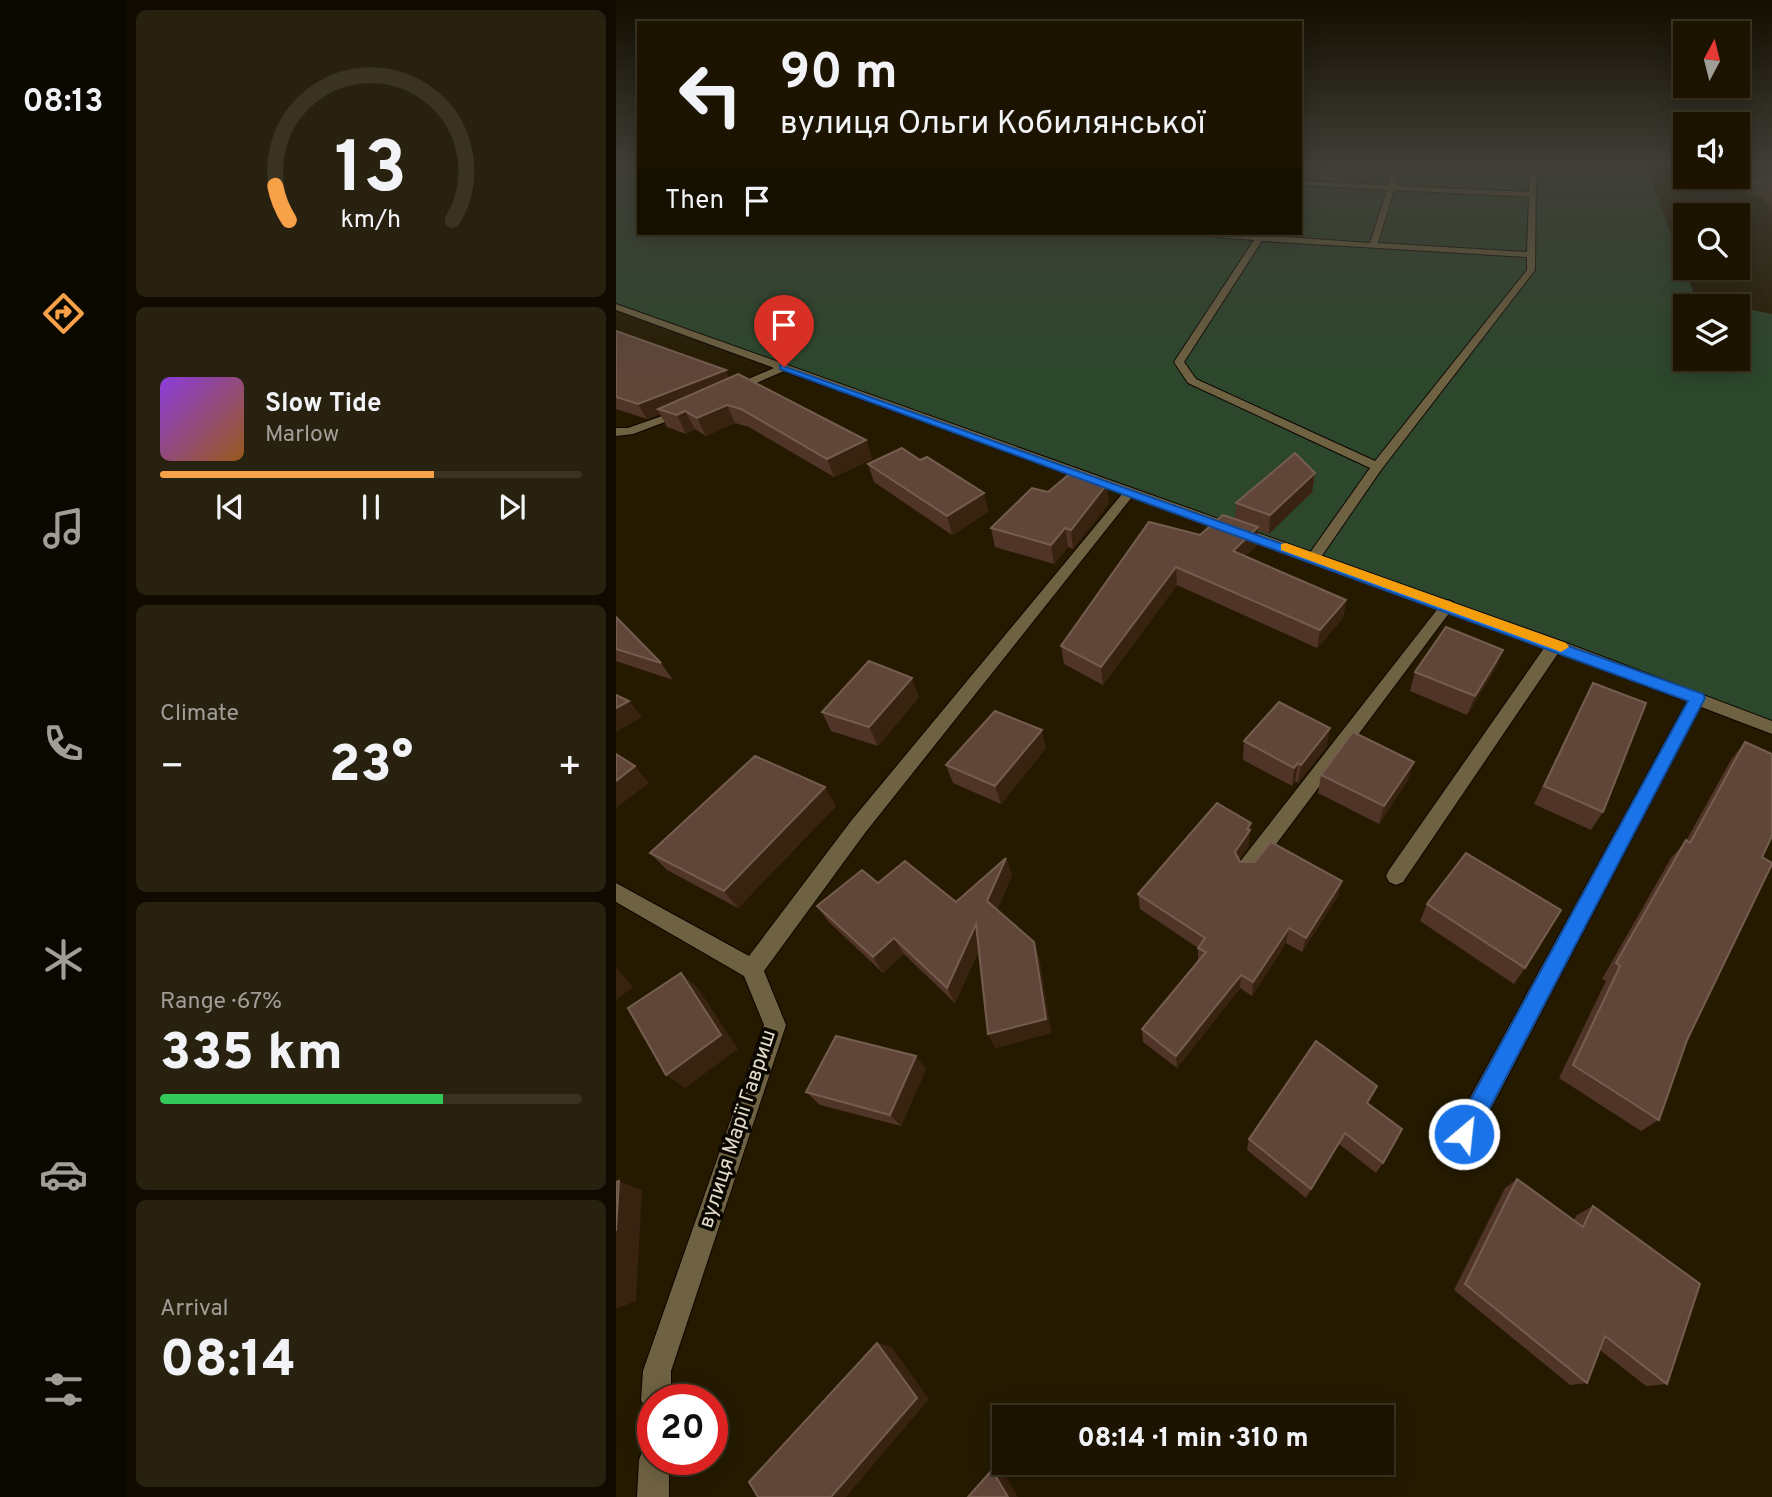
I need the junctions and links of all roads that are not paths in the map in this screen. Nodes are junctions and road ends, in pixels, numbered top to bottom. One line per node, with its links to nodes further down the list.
1 (1240, 236): 4 (street)
2 (1377, 236): 5 (street)
3 (1531, 236): 6 (street)
4 (1260, 237): 5 (street); 12 (street)
5 (1374, 244): 6 (street)
6 (1529, 255): 12 (street)
7 (616, 306): 8 (street)
8 (784, 367): 9 (street); 13 (street)
9 (722, 395)
10 (696, 406): 11 (street)
11 (616, 432)
12 (1377, 467): 14 (street)
13 (1130, 492): 14 (street); 22 (street)
14 (1314, 557): 15 (street)
15 (1448, 605): 16 (street); 19 (street)
16 (1555, 645): 17 (street); 20 (street)
17 (1697, 698): 18 (street); 23 (street)
18 (1772, 728)
19 (1246, 869)
20 (1396, 876)
21 (616, 892): 22 (street)
22 (752, 969): 24 (street, вулиця Марії Гавриш)
23 (1464, 1134)
24 (657, 1384)
25 (654, 1475): 26 (street)
26 (653, 1497)

